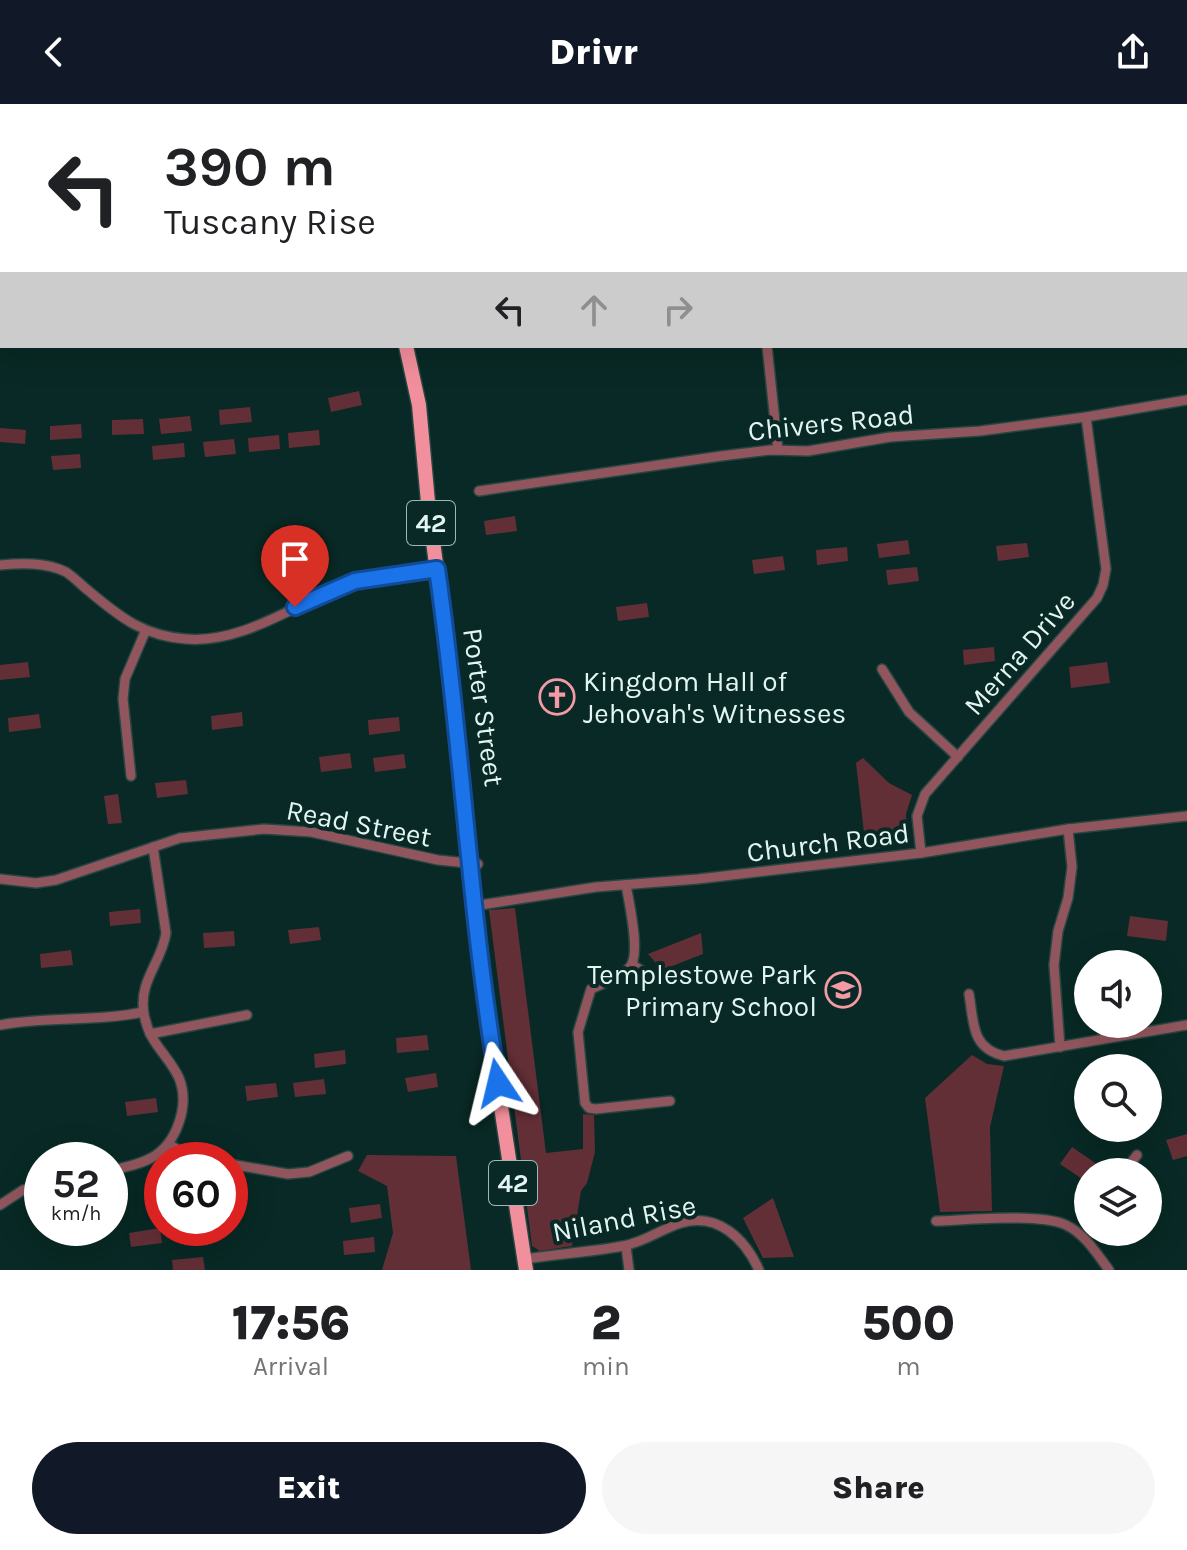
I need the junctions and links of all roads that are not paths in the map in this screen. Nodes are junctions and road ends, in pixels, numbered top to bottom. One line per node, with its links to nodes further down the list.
1 (399, 348): 6 (main road, Porter Street / 42)
2 (406, 348): 6 (main road, Porter Street / 42)
3 (767, 348): 7 (street)
4 (1187, 400): 5 (street, Chivers Road)
5 (1086, 417): 7 (street, Chivers Road); 13 (street, Merna Drive)
6 (422, 445): 10 (main road, Porter Street / 42)
7 (778, 450): 8 (street, Chivers Road)
8 (479, 491)
9 (0, 565): 11 (street)
10 (437, 569): 11 (street); 19 (main road, Porter Street / 42)
11 (145, 632): 14 (street)
12 (882, 669): 13 (street)
13 (958, 757): 18 (street, Merna Drive)
14 (131, 776)
15 (1187, 816): 16 (street, Church Road)
16 (1068, 829): 18 (street, Church Road); 31 (street)
17 (153, 847): 19 (street, Read Street); 20 (street, Read Street); 26 (street)
18 (921, 853): 21 (street, Church Road)
19 (473, 864): 22 (main road, Porter Street / 42)
20 (0, 879)
21 (626, 885): 22 (street, Church Road); 23 (street)
22 (478, 905): 44 (main road, Porter Street / 42)
23 (633, 965): 24 (street); 32 (street)
24 (648, 975)
25 (969, 994): 31 (street)
26 (143, 1012): 28 (street); 30 (street)
27 (247, 1015): 30 (street)
28 (0, 1025)
29 (1187, 1025): 31 (street)
30 (150, 1034): 33 (street)
31 (1060, 1047)
32 (670, 1101)
33 (169, 1142)
34 (1137, 1155): 36 (street)
35 (348, 1156): 37 (street)
36 (1135, 1158)
37 (248, 1167)
38 (24, 1190): 39 (street)
39 (0, 1205)
40 (936, 1221): 41 (street)
41 (1074, 1230)
42 (626, 1246): 44 (street, Niland Rise); 45 (street); 46 (street, Niland Rise)
43 (1089, 1246): 47 (street)
44 (525, 1266)
45 (629, 1270)
46 (759, 1270)
47 (1109, 1270)

